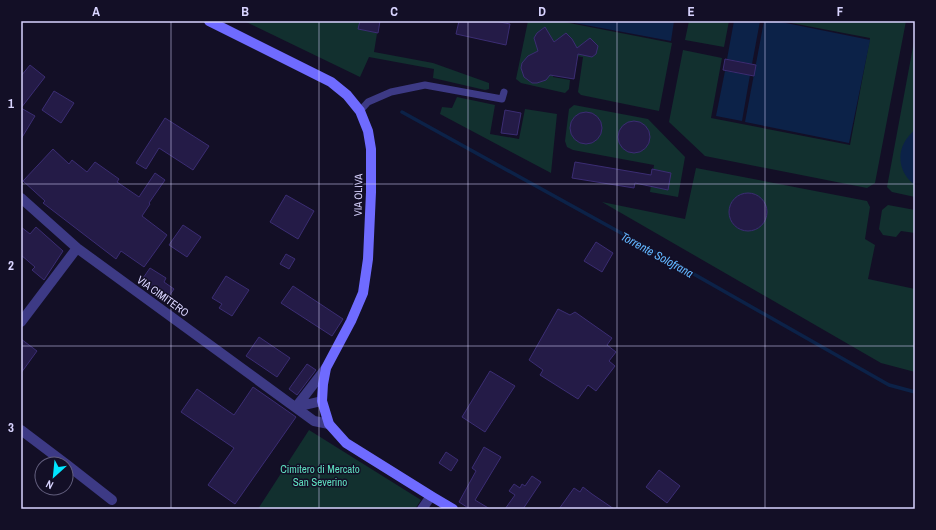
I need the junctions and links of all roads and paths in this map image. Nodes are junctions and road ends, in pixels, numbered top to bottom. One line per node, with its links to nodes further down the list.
1 (209, 21): 3 (main road, VIA OLIVA)
2 (504, 92): 3 (lane)
3 (360, 111): 7 (main road, VIA OLIVA)
4 (21, 198): 5 (street, VIA CIMITERO)
5 (77, 248): 6 (street); 9 (street, VIA CIMITERO)
6 (21, 322)
7 (326, 368): 8 (main road, VIA OLIVA); 9 (street)
8 (322, 401): 9 (street); 10 (main road, VIA OLIVA)
9 (296, 407): 10 (street, VIA CIMITERO)
10 (329, 424): 14 (main road, VIA OLIVA)
11 (21, 430): 12 (street)
12 (55, 456)
13 (74, 470): 15 (street)
14 (431, 496): 16 (street); 17 (main road, VIA OLIVA)
15 (112, 500)
16 (422, 509)
17 (453, 509)

